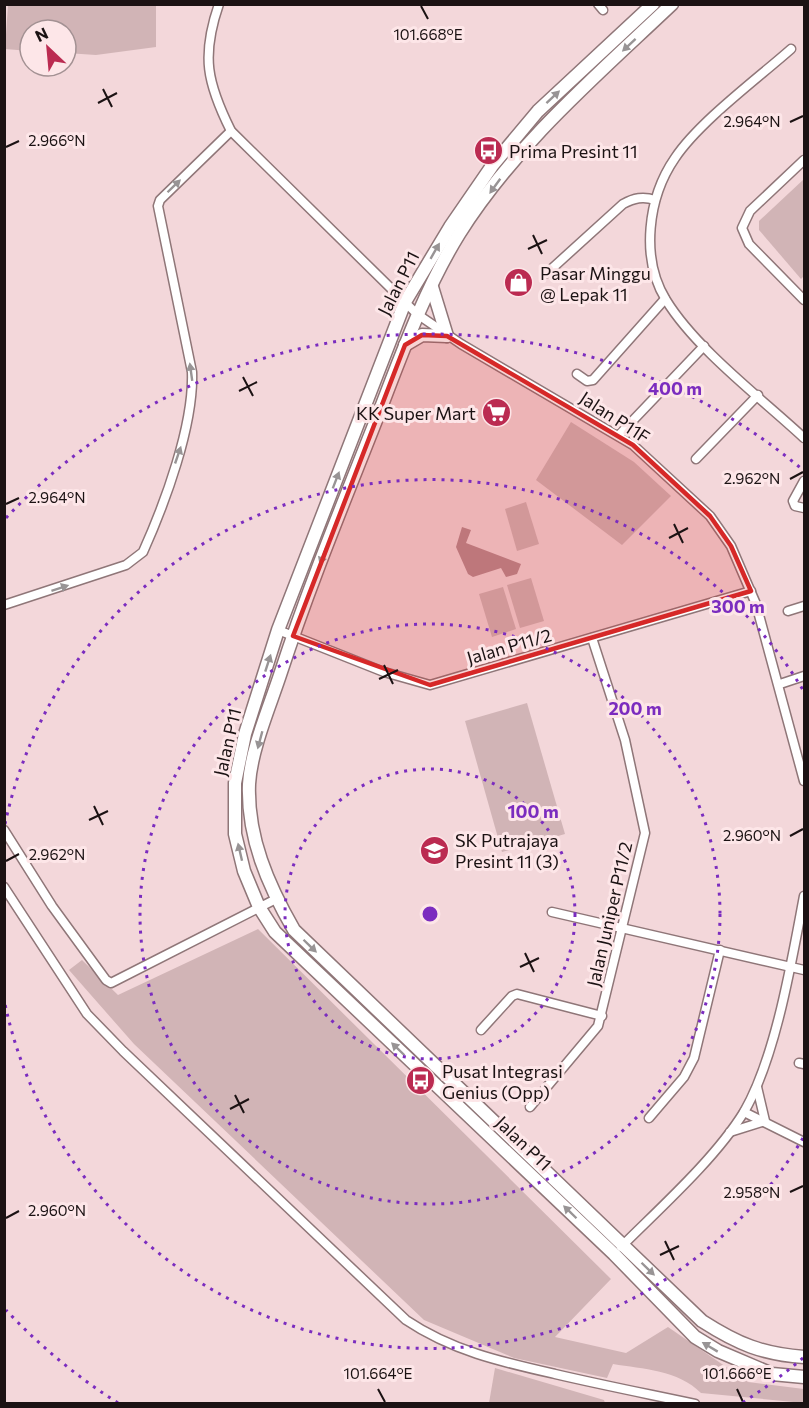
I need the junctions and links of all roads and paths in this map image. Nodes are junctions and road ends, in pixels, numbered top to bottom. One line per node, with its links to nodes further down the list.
1 (219, 4): 5 (street, Jalan P11F)
2 (653, 4): 12 (main road, Jalan P11, one-way to 2)
3 (672, 4): 9 (main road, Jalan P11, one-way to 9)
4 (791, 49): 7 (street)
5 (231, 131): 12 (street, Jalan P11F); 25 (street, one-way to 5)
6 (804, 160): 10 (street)
7 (656, 200): 8 (street); 11 (street)
8 (547, 273)
9 (432, 287): 13 (main road, Jalan P11); 14 (main road)
10 (803, 296)
11 (665, 299): 16 (street); 17 (street)
12 (405, 302): 13 (street, Jalan P11F); 28 (main road, Jalan P11, one-way to 12)
13 (417, 314): 14 (street, Jalan P11F); 15 (main road, Jalan P11)
14 (447, 336): 15 (main road); 20 (street, Jalan P11F)
15 (405, 345): 29 (main road, Jalan P11, one-way to 29)
16 (704, 346): 18 (street); 20 (street)
17 (577, 374)
18 (758, 395): 19 (street); 21 (street)
19 (803, 433)
20 (619, 435): 24 (street, Jalan P11F)
21 (696, 459)
22 (804, 482): 23 (street)
23 (804, 508)
24 (751, 591): 30 (street, Jalan P11/2); 32 (street, Jalan P11F)
25 (4, 605)
26 (804, 606): 27 (street)
27 (788, 611)
28 (278, 630): 29 (street, Jalan P11/2); 38 (main road, Jalan P11, one-way to 28)
29 (293, 636): 30 (street, Jalan P11/2); 37 (main road, Jalan P11, one-way to 37)
30 (592, 638): 40 (street, Jalan Juniper P11/2)
31 (804, 676): 32 (street)
32 (780, 684): 33 (street, Jalan P11F)
33 (804, 781)
34 (4, 830): 38 (street)
35 (4, 887): 56 (street)
36 (804, 896): 42 (street)
37 (276, 899): 38 (street); 53 (main road, Jalan P11, one-way to 53)
38 (259, 908): 53 (main road, Jalan P11, one-way to 38)
39 (552, 912): 40 (street)
40 (624, 928): 41 (street); 44 (street, Jalan Juniper P11/2)
41 (720, 950): 42 (street); 49 (street)
42 (789, 966): 43 (street); 46 (street)
43 (804, 970)
44 (602, 1016): 45 (street); 47 (street, Jalan Juniper P11/2)
45 (480, 1030)
46 (757, 1087): 48 (street); 50 (street)
47 (531, 1107)
48 (744, 1112): 50 (street); 51 (street)
49 (649, 1118)
50 (765, 1121): 51 (street); 52 (street)
51 (730, 1132): 53 (street)
52 (804, 1142)
53 (618, 1250): 54 (main road, Jalan P11, one-way to 54); 55 (main road, Jalan P11, one-way to 53)
54 (804, 1357)
55 (804, 1377)
56 (694, 1404)

